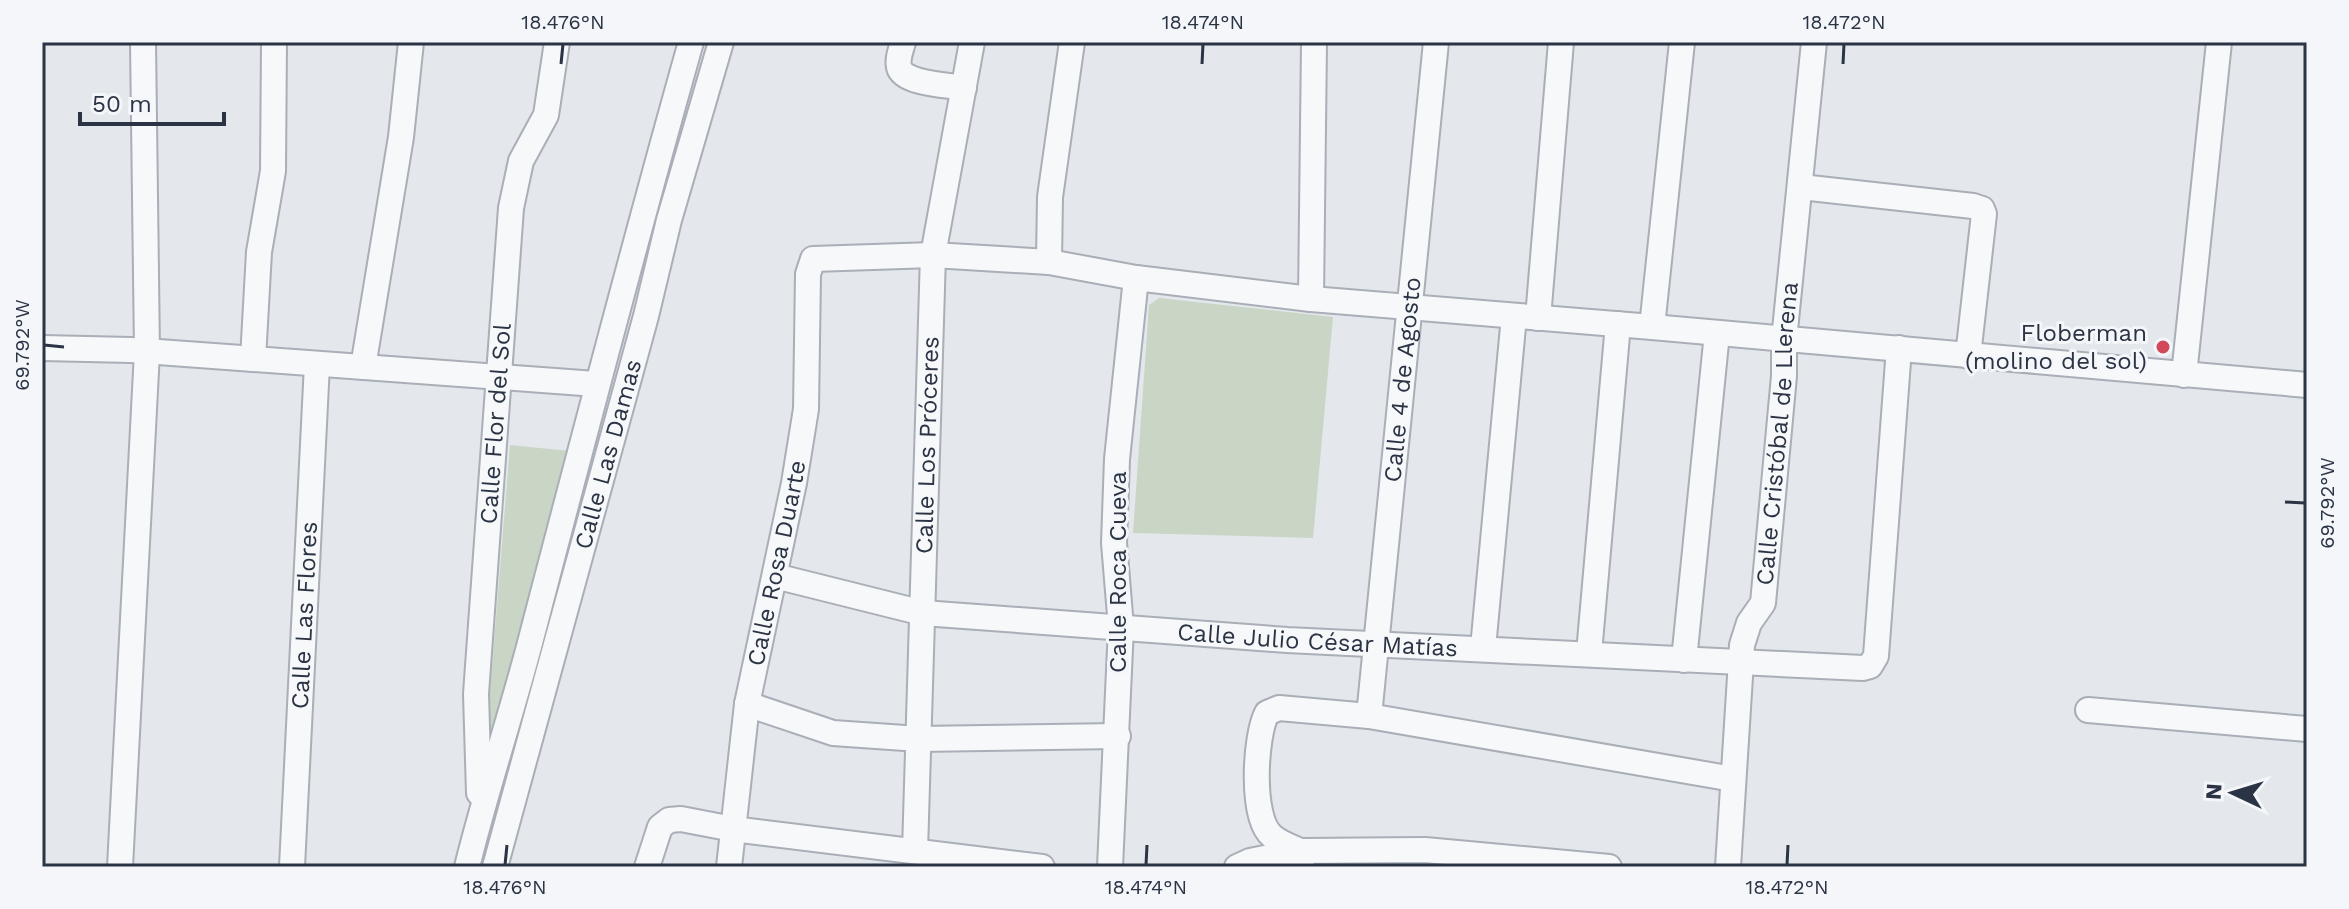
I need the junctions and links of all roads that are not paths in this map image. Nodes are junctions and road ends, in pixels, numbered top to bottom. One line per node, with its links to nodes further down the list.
1 (143, 42): 32 (street)
2 (274, 42): 34 (street)
3 (411, 42): 36 (street)
4 (557, 42): 38 (street, Calle Flor del Sol)
5 (691, 42): 18 (street, Calle Las Damas)
6 (903, 42): 16 (street)
7 (972, 42): 16 (street, Calle Los Próceres)
8 (1072, 42): 21 (street)
9 (1314, 42): 23 (street)
10 (1436, 42): 24 (street, Calle 4 de Agosto)
11 (1561, 42): 25 (street)
12 (1682, 42): 27 (street)
13 (1814, 42): 17 (street, Calle Cristóbal de Llerena)
14 (2219, 42): 37 (street)
15 (716, 43): 19 (street, Calle Las Damas)
16 (964, 88): 20 (street, Calle Los Próceres)
17 (1801, 187): 29 (street, Calle Cristóbal de Llerena); 33 (street)
18 (643, 212): 19 (street); 39 (street, Calle Las Damas)
19 (669, 220): 65 (street, Calle Las Damas)
20 (933, 255): 21 (street); 41 (street, Calle Rosa Duarte); 42 (street, Calle Los Próceres)
21 (1049, 262): 22 (street)
22 (1136, 278): 23 (street); 43 (street, Calle Roca Cueva)
23 (1311, 299): 24 (street)
24 (1410, 307): 25 (street); 44 (street, Calle 4 de Agosto)
25 (1526, 317): 26 (street); 45 (street)
26 (1618, 324): 27 (street); 46 (street)
27 (1652, 327): 28 (street)
28 (1717, 333): 29 (street); 47 (street)
29 (1784, 340): 31 (street); 48 (street, Calle Cristóbal de Llerena)
30 (42, 348): 32 (street)
31 (1899, 348): 33 (street); 48 (street, Calle Julio César Matías)
32 (147, 352): 34 (street); 62 (street)
33 (1968, 356): 37 (street)
34 (253, 359): 35 (street)
35 (317, 364): 36 (street); 63 (street, Calle Las Flores)
36 (363, 367): 38 (street)
37 (2184, 375): 40 (street)
38 (497, 377): 39 (street); 56 (street, Calle Flor del Sol)
39 (596, 384): 56 (street, Calle Las Damas)
40 (2307, 385)
41 (775, 576): 42 (street, Calle Julio César Matías); 49 (street, Calle Rosa Duarte)
42 (923, 613): 43 (street, Calle Julio César Matías); 54 (street, Calle Los Próceres)
43 (1121, 627): 44 (street, Calle Julio César Matías); 53 (street, Calle Roca Cueva)
44 (1376, 644): 45 (street, Calle Julio César Matías); 51 (street, Calle 4 de Agosto)
45 (1483, 648): 46 (street, Calle Julio César Matías)
46 (1589, 653): 47 (street, Calle Julio César Matías)
47 (1684, 660): 48 (street, Calle Julio César Matías)
48 (1741, 664): 55 (street, Calle Cristóbal de Llerena)
49 (747, 704): 54 (street); 57 (street, Calle Rosa Duarte)
50 (2088, 710): 52 (street)
51 (1369, 716): 55 (street); 60 (street)
52 (2307, 729)
53 (1118, 736): 54 (street); 69 (street, Calle Roca Cueva)
54 (919, 739): 58 (street, Calle Los Próceres)
55 (1733, 779): 71 (street, Calle Cristóbal de Llerena)
56 (480, 816): 64 (street, Calle Las Damas)
57 (733, 829): 59 (street); 66 (street); 67 (street, Calle Rosa Duarte)
58 (915, 851): 59 (street); 68 (street)
59 (878, 856)
60 (1301, 859): 61 (street); 70 (street)
61 (1243, 864)
62 (120, 867)
63 (292, 867)
64 (467, 867)
65 (495, 867)
66 (647, 867)
67 (729, 867)
68 (1042, 867)
69 (1110, 867)
70 (1609, 867)
71 (1728, 867)

